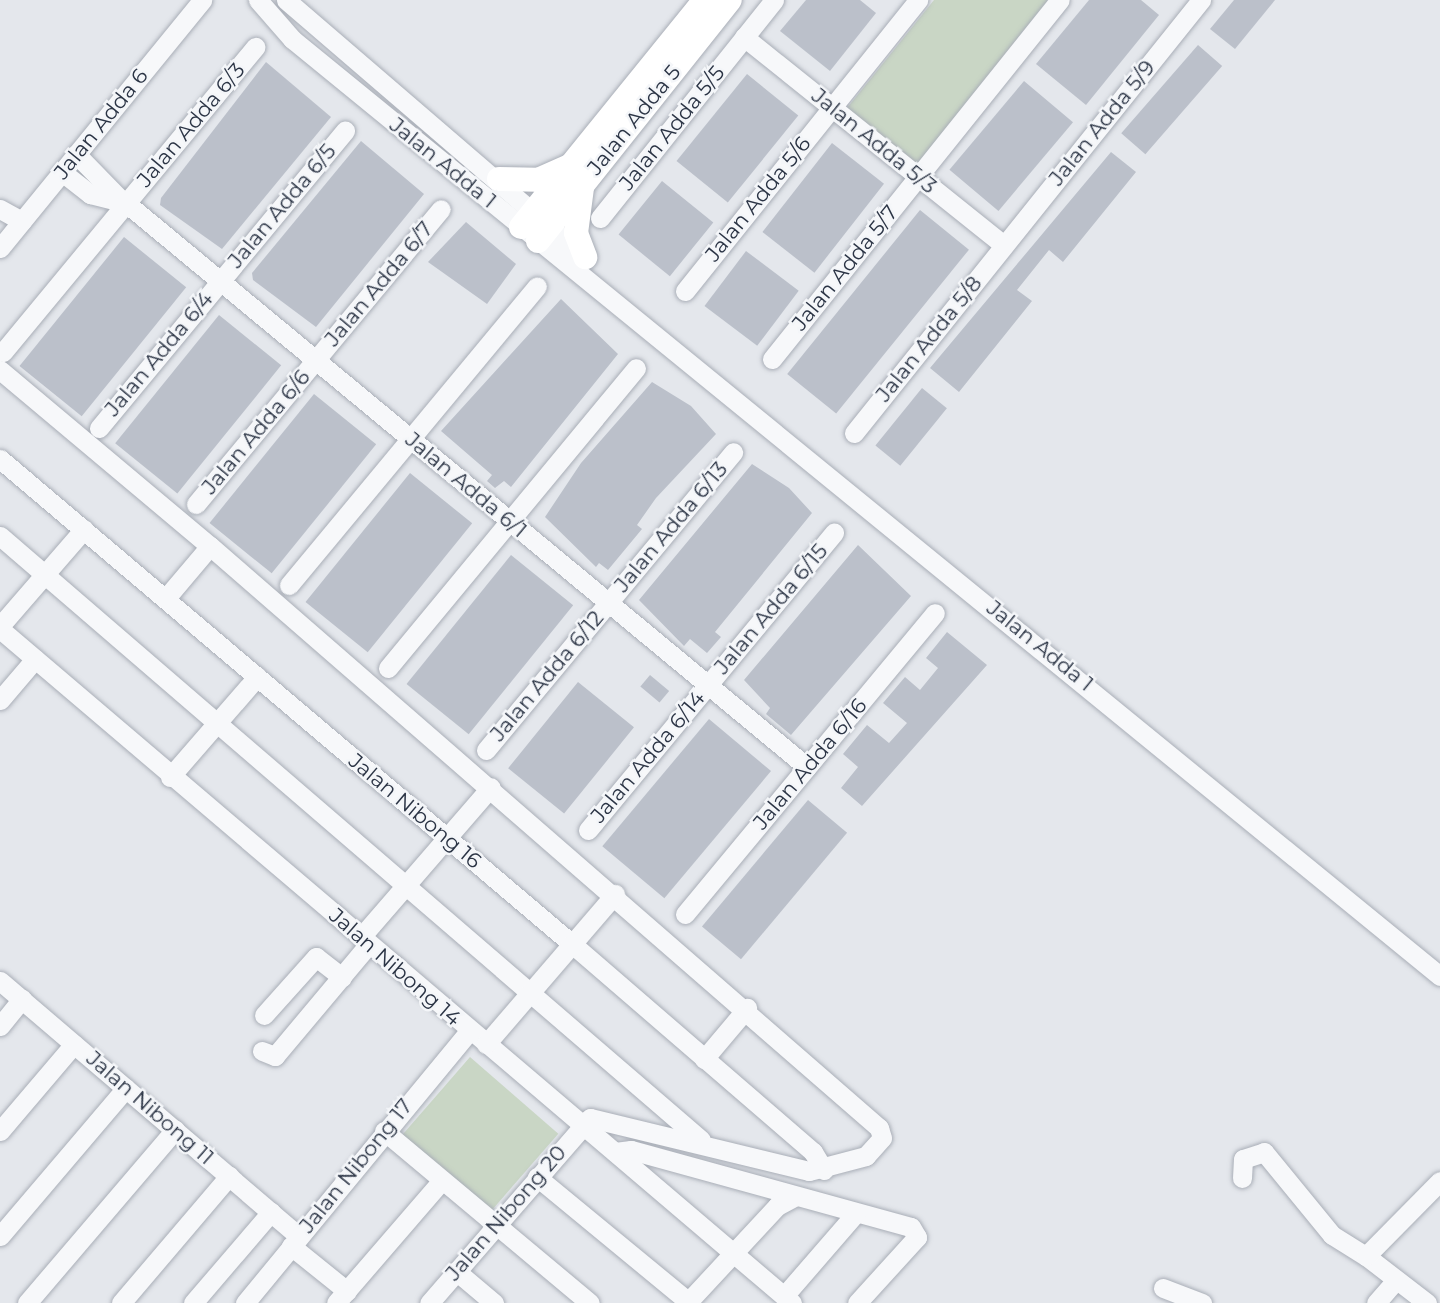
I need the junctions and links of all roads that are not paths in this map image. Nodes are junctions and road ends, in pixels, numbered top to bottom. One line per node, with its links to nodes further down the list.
1 (202, 0): 14 (street, Jalan Adda 6)
2 (258, 0): 24 (street, Jalan Adda 1)
3 (286, 0): 18 (street, Jalan Adda 1)
4 (705, 0): 16 (main road, Jalan Adda 5)
5 (730, 0): 16 (main road, Jalan Adda 5)
6 (774, 0): 10 (street, Jalan Adda 5/5)
7 (918, 0): 12 (street, Jalan Adda 5/6)
8 (1060, 0): 17 (street)
9 (1201, 0): 25 (street, Jalan Adda 5/9)
10 (744, 37): 12 (street, Jalan Adda 5/3); 22 (street, Jalan Adda 5/5)
11 (255, 47): 19 (street, Jalan Adda 6/3)
12 (832, 107): 17 (street, Jalan Adda 5/3); 30 (street, Jalan Adda 5/6)
13 (345, 131): 28 (street, Jalan Adda 6/5)
14 (76, 154): 15 (street, Jalan Adda 6); 19 (street, Jalan Adda 6/1)
15 (62, 172): 19 (street); 23 (street, Jalan Adda 6)
16 (577, 175): 18 (main road); 24 (main road, Jalan Adda 5); 27 (main road)
17 (918, 177): 25 (street, Jalan Adda 5/3); 32 (street, Jalan Adda 5/7)
18 (499, 178): 24 (street, Jalan Adda 1)
19 (125, 203): 28 (street, Jalan Adda 6/1); 34 (street, Jalan Adda 6/3)
20 (0, 209): 23 (street)
21 (441, 209): 33 (street, Jalan Adda 6/7)
22 (600, 218)
23 (22, 221): 26 (street, Jalan Adda 6)
24 (536, 226): 27 (street, Jalan Adda 1); 31 (street, Jalan Adda 1)
25 (1004, 246): 37 (street, Jalan Adda 5/8)
26 (0, 248)
27 (585, 257): 31 (street, Jalan Adda 1)
28 (220, 281): 33 (street, Jalan Adda 6/1); 36 (street, Jalan Adda 6/4)
29 (537, 286): 38 (street)
30 (685, 291)
31 (638, 317): 71 (street, Jalan Adda 1)
32 (772, 359)
33 (316, 360): 38 (street, Jalan Adda 6/1); 41 (street, Jalan Adda 6/6)
34 (1, 361): 46 (street)
35 (635, 368): 42 (street)
36 (99, 428)
37 (854, 433)
38 (410, 438): 42 (street, Jalan Adda 6/1); 48 (street)
39 (733, 452): 50 (street, Jalan Adda 6/13)
40 (0, 458): 43 (street, Jalan Nibong 16)
41 (197, 504)
42 (510, 521): 50 (street, Jalan Adda 6/1); 54 (street)
43 (84, 529): 47 (street); 49 (street, Jalan Nibong 16)
44 (834, 533): 56 (street, Jalan Adda 6/15)
45 (0, 536): 47 (street)
46 (210, 546): 49 (street); 62 (street)
47 (45, 574): 52 (street); 58 (street)
48 (289, 585)
49 (166, 598): 55 (street, Jalan Nibong 16)
50 (608, 602): 56 (street, Jalan Adda 6/1); 59 (street, Jalan Adda 6/12)
51 (935, 613): 60 (street, Jalan Adda 6/16)
52 (0, 628): 53 (street, Jalan Nibong 14)
53 (34, 659): 57 (street); 61 (street, Jalan Nibong 14)
54 (388, 668)
55 (257, 677): 58 (street); 64 (street, Jalan Nibong 16)
56 (708, 685): 60 (street, Jalan Adda 6/1); 63 (street, Jalan Adda 6/14)
57 (0, 700)
58 (219, 721): 61 (street); 65 (street)
59 (486, 750)
60 (807, 767): 67 (street, Jalan Adda 6/16)
61 (170, 777): 68 (street, Jalan Nibong 14)
62 (491, 787): 64 (street); 66 (street)
63 (588, 830)
64 (446, 837): 65 (street); 69 (street, Jalan Nibong 16)
65 (407, 883): 68 (street); 73 (street)
66 (615, 894): 69 (street); 75 (street)
67 (685, 914)
68 (365, 941): 70 (street); 78 (street, Jalan Nibong 14)
69 (571, 943): 73 (street); 82 (street, Jalan Nibong 16)
70 (342, 976): 76 (street); 81 (street)
71 (1440, 976)
72 (0, 981): 74 (street, Jalan Nibong 11)
73 (532, 989): 80 (street); 88 (street)
74 (22, 999): 77 (street); 79 (street, Jalan Nibong 11)
75 (747, 1008): 82 (street); 90 (street)
76 (264, 1014)
77 (0, 1026)
78 (469, 1031): 80 (street, Jalan Nibong 14); 87 (street, Jalan Nibong 17)
79 (74, 1044): 83 (street, Jalan Nibong 11); 85 (street)
80 (486, 1044): 84 (street, Jalan Nibong 14)
81 (262, 1051)
82 (704, 1059): 90 (street, Jalan Nibong 16)
83 (125, 1088): 86 (street, Jalan Nibong 11); 100 (street)
84 (583, 1124): 88 (street); 89 (street, Jalan Nibong 14); 92 (street, Jalan Nibong 20)
85 (0, 1130)
86 (175, 1130): 91 (street, Jalan Nibong 11); 110 (street)
87 (384, 1131): 94 (street); 101 (street, Jalan Nibong 17)
88 (701, 1140): 90 (street)
89 (615, 1152): 96 (street); 102 (street, Jalan Nibong 14)
90 (824, 1170)
91 (229, 1176): 97 (street, Jalan Nibong 11); 111 (street)
92 (537, 1177): 99 (street, Jalan Nibong 20); 109 (street)
93 (1242, 1178): 103 (street)
94 (442, 1180): 99 (street); 107 (street)
95 (1440, 1181): 103 (street)
96 (794, 1197): 98 (street); 102 (street)
97 (271, 1212): 101 (street, Jalan Nibong 11); 112 (street)
98 (856, 1213): 108 (street); 117 (street)
99 (495, 1225): 104 (street, Jalan Nibong 20); 116 (street)
100 (0, 1236)
101 (295, 1241): 107 (street, Jalan Nibong 11); 113 (street, Jalan Nibong 17)
102 (732, 1253): 108 (street, Jalan Nibong 14); 109 (street)
103 (1366, 1256): 105 (street)
104 (456, 1271): 114 (street, Jalan Nibong 20); 115 (street)
105 (1396, 1280): 119 (street); 120 (street)
106 (1163, 1288): 118 (street)
107 (341, 1297)
108 (788, 1299)
109 (688, 1302)
110 (27, 1303)
111 (121, 1303)
112 (193, 1303)
113 (245, 1303)
114 (429, 1303)
115 (494, 1303)
116 (590, 1303)
117 (857, 1303)
118 (1202, 1303)
119 (1376, 1303)
120 (1427, 1303)

